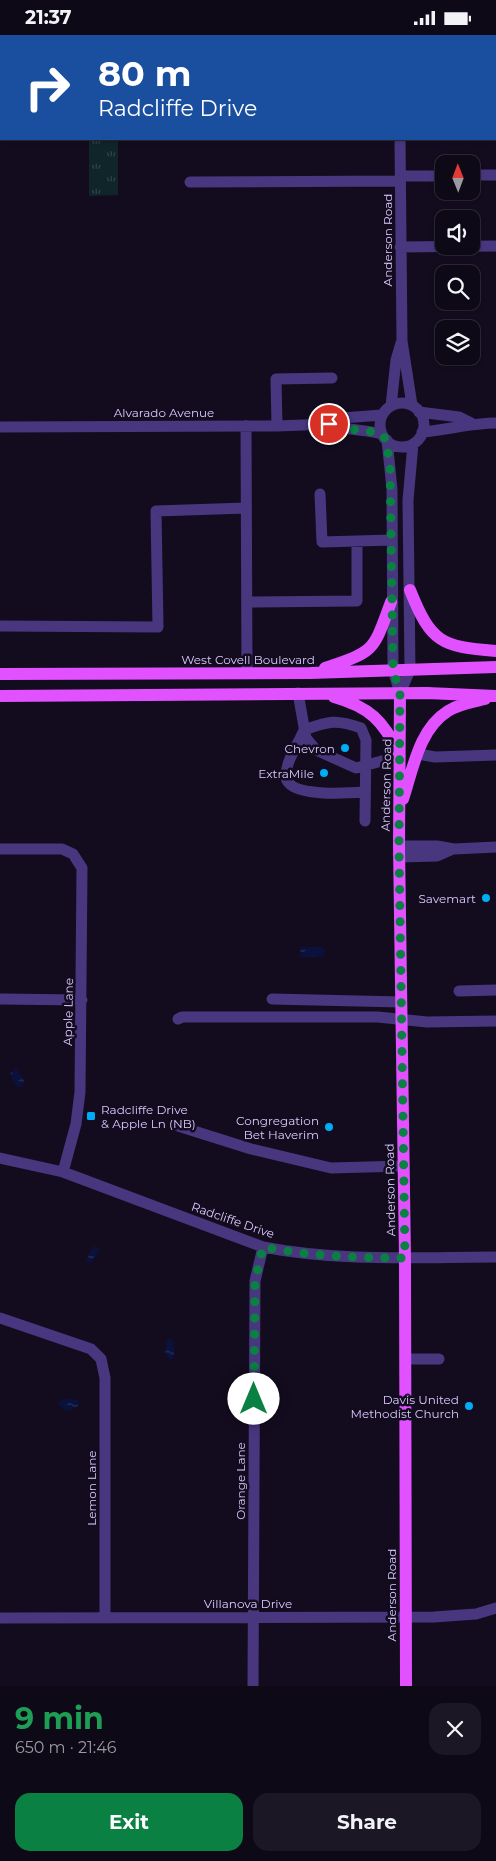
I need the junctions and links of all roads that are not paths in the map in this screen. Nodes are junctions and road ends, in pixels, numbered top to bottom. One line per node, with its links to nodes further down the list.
1 (400, 140): 5 (street, Anderson Road)
2 (480, 175): 3 (street)
3 (496, 175)
4 (435, 177): 5 (street)
5 (400, 179): 6 (street); 8 (street, Anderson Road)
6 (190, 182)
7 (496, 246): 8 (street)
8 (400, 247): 9 (street, Anderson Road)
9 (402, 341): 11 (street, Anderson Road); 12 (street, Anderson Road)
10 (332, 378): 18 (street)
11 (390, 406): 12 (street); 13 (street)
12 (416, 408): 14 (street); 20 (street)
13 (382, 415): 16 (street, Alvarado Avenue); 21 (street)
14 (471, 423): 15 (street); 20 (street)
15 (496, 423)
16 (329, 424): 18 (street, Alvarado Avenue); 21 (street, Alvarado Avenue)
17 (246, 426): 18 (street, Alvarado Avenue); 19 (street, Alvarado Avenue); 24 (street)
18 (277, 426)
19 (0, 427)
20 (422, 432): 22 (street)
21 (384, 437): 22 (street); 25 (street, Anderson Road)
22 (413, 444): 27 (street, Anderson Road)
23 (320, 494): 26 (street)
24 (246, 507): 28 (street); 30 (street)
25 (392, 540): 26 (street); 29 (street, Anderson Road)
26 (357, 541): 28 (street)
27 (410, 590): 31 (main road); 34 (street, Anderson Road)
28 (247, 602): 35 (street)
29 (391, 602): 33 (street, Anderson Road); 36 (main road)
30 (0, 627)
31 (496, 651)
32 (496, 667): 34 (main road, West Covell Boulevard)
33 (393, 670): 34 (main road, West Covell Boulevard); 36 (main road, West Covell Boulevard); 40 (street, Anderson Road)
34 (410, 670): 40 (street, Anderson Road)
35 (247, 671): 36 (main road, West Covell Boulevard); 37 (main road, West Covell Boulevard)
36 (310, 673)
37 (0, 675)
38 (298, 693): 39 (main road); 41 (main road); 43 (street)
39 (319, 693): 40 (main road); 46 (main road)
40 (400, 693): 42 (main road); 46 (main road, Anderson Road)
41 (0, 696)
42 (496, 696): 44 (main road)
43 (304, 730): 47 (street); 47 (street); 48 (street)
44 (418, 754): 45 (street); 49 (main road)
45 (496, 755)
46 (400, 756): 47 (street); 49 (main road, Anderson Road)
47 (366, 766): 48 (street)
48 (366, 792): 50 (street)
49 (400, 808): 54 (main road, Anderson Road)
50 (365, 821)
51 (496, 847): 53 (street)
52 (0, 849): 58 (street, Apple Lane)
53 (454, 849): 54 (street); 54 (street)
54 (399, 852): 60 (main road, Anderson Road)
55 (496, 990): 56 (street)
56 (459, 991)
57 (0, 999): 58 (street)
58 (82, 999): 67 (street, Apple Lane)
59 (272, 999): 60 (street)
60 (401, 1002): 61 (main road, Anderson Road)
61 (402, 1018): 62 (street); 63 (street); 66 (main road, Anderson Road)
62 (178, 1019)
63 (496, 1021)
64 (178, 1126): 66 (street)
65 (0, 1158): 67 (street, Radcliffe Drive)
66 (404, 1166): 70 (main road, Anderson Road)
67 (63, 1172): 68 (street, Radcliffe Drive)
68 (263, 1247): 70 (street, Radcliffe Drive); 75 (street, Orange Lane)
69 (496, 1257): 70 (street, Radcliffe Drive)
70 (405, 1258): 72 (main road, Anderson Road)
71 (0, 1318): 78 (street, Lemon Lane)
72 (405, 1359): 73 (street); 76 (main road, Anderson Road)
73 (439, 1359)
74 (496, 1608): 76 (street, Villanova Drive)
75 (253, 1616): 76 (street, Villanova Drive); 78 (street, Villanova Drive); 79 (street, Orange Lane)
76 (405, 1616): 80 (main road, Anderson Road)
77 (0, 1617): 78 (street, Villanova Drive)
78 (105, 1617)
79 (253, 1686)
80 (406, 1686)

